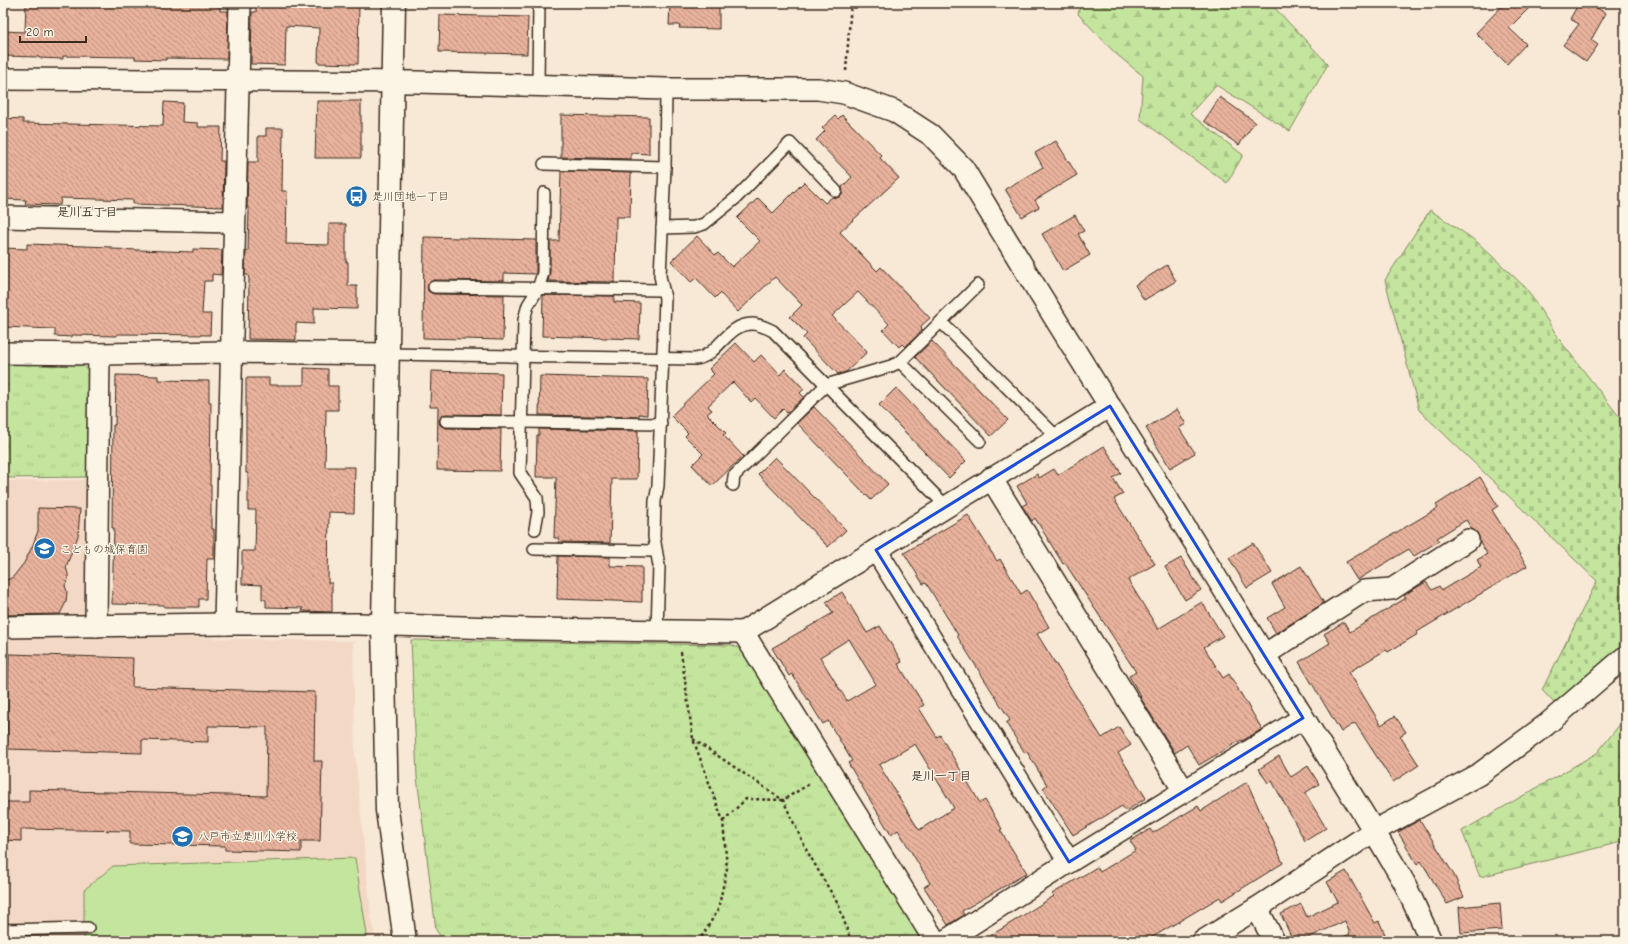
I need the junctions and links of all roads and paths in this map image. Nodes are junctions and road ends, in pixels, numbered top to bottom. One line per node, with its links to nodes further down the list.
1 (240, 3): 6 (street)
2 (394, 3): 7 (street)
3 (539, 3): 8 (lane)
4 (851, 3): 10 (path)
5 (3, 79): 6 (street)
6 (238, 82): 7 (street); 16 (street)
7 (393, 82): 8 (street); 26 (street)
8 (538, 85): 9 (street)
9 (666, 89): 10 (street); 12 (lane)
10 (844, 93): 31 (street)
11 (544, 164): 12 (lane)
12 (665, 167): 17 (lane)
13 (836, 191): 17 (lane)
14 (544, 193): 20 (lane)
15 (3, 217): 16 (street)
16 (234, 222): 23 (street)
17 (662, 228): 21 (lane)
18 (978, 285): 22 (lane)
19 (434, 287): 20 (lane)
20 (538, 289): 21 (lane); 27 (lane)
21 (664, 290): 28 (lane)
22 (941, 322): 29 (lane); 35 (lane)
23 (230, 352): 25 (street); 26 (street); 45 (street)
24 (3, 353): 25 (street)
25 (99, 354): 47 (street)
26 (387, 354): 27 (lane); 46 (street)
27 (522, 356): 28 (lane); 33 (lane)
28 (663, 360): 30 (lane); 34 (lane)
29 (900, 362): 30 (lane); 36 (lane)
30 (826, 385): 38 (lane); 39 (lane)
31 (1110, 406): 35 (street); 52 (street)
32 (446, 420): 33 (lane)
33 (520, 422): 34 (lane); 40 (lane)
34 (661, 424): 44 (lane)
35 (1057, 438): 37 (street)
36 (980, 441)
37 (990, 478): 39 (street); 57 (street)
38 (733, 486)
39 (946, 506): 43 (street)
40 (535, 529)
41 (1468, 540): 52 (street)
42 (534, 549): 44 (lane)
43 (876, 550): 51 (street); 61 (street)
44 (656, 551): 49 (lane)
45 (225, 624): 46 (street); 47 (street)
46 (383, 625): 49 (street); 65 (street)
47 (96, 626): 48 (street)
48 (3, 627)
49 (657, 630): 50 (street)
50 (679, 630): 51 (street); 55 (path)
51 (743, 632): 56 (street)
52 (1264, 655): 54 (street)
53 (1625, 657): 60 (street)
54 (1303, 718): 57 (street); 60 (street)
55 (693, 739): 58 (path); 59 (path)
56 (830, 772): 58 (path); 68 (street)
57 (1184, 791): 61 (street)
58 (782, 800): 59 (path); 67 (path)
59 (723, 821): 66 (path)
60 (1374, 832): 62 (street); 72 (street)
61 (1069, 862): 69 (street)
62 (1257, 908): 70 (street); 71 (street)
63 (88, 928): 64 (lane)
64 (3, 930)
65 (404, 941)
66 (699, 941)
67 (851, 941)
68 (935, 941)
69 (945, 941)
70 (1203, 941)
71 (1274, 941)
72 (1430, 941)

